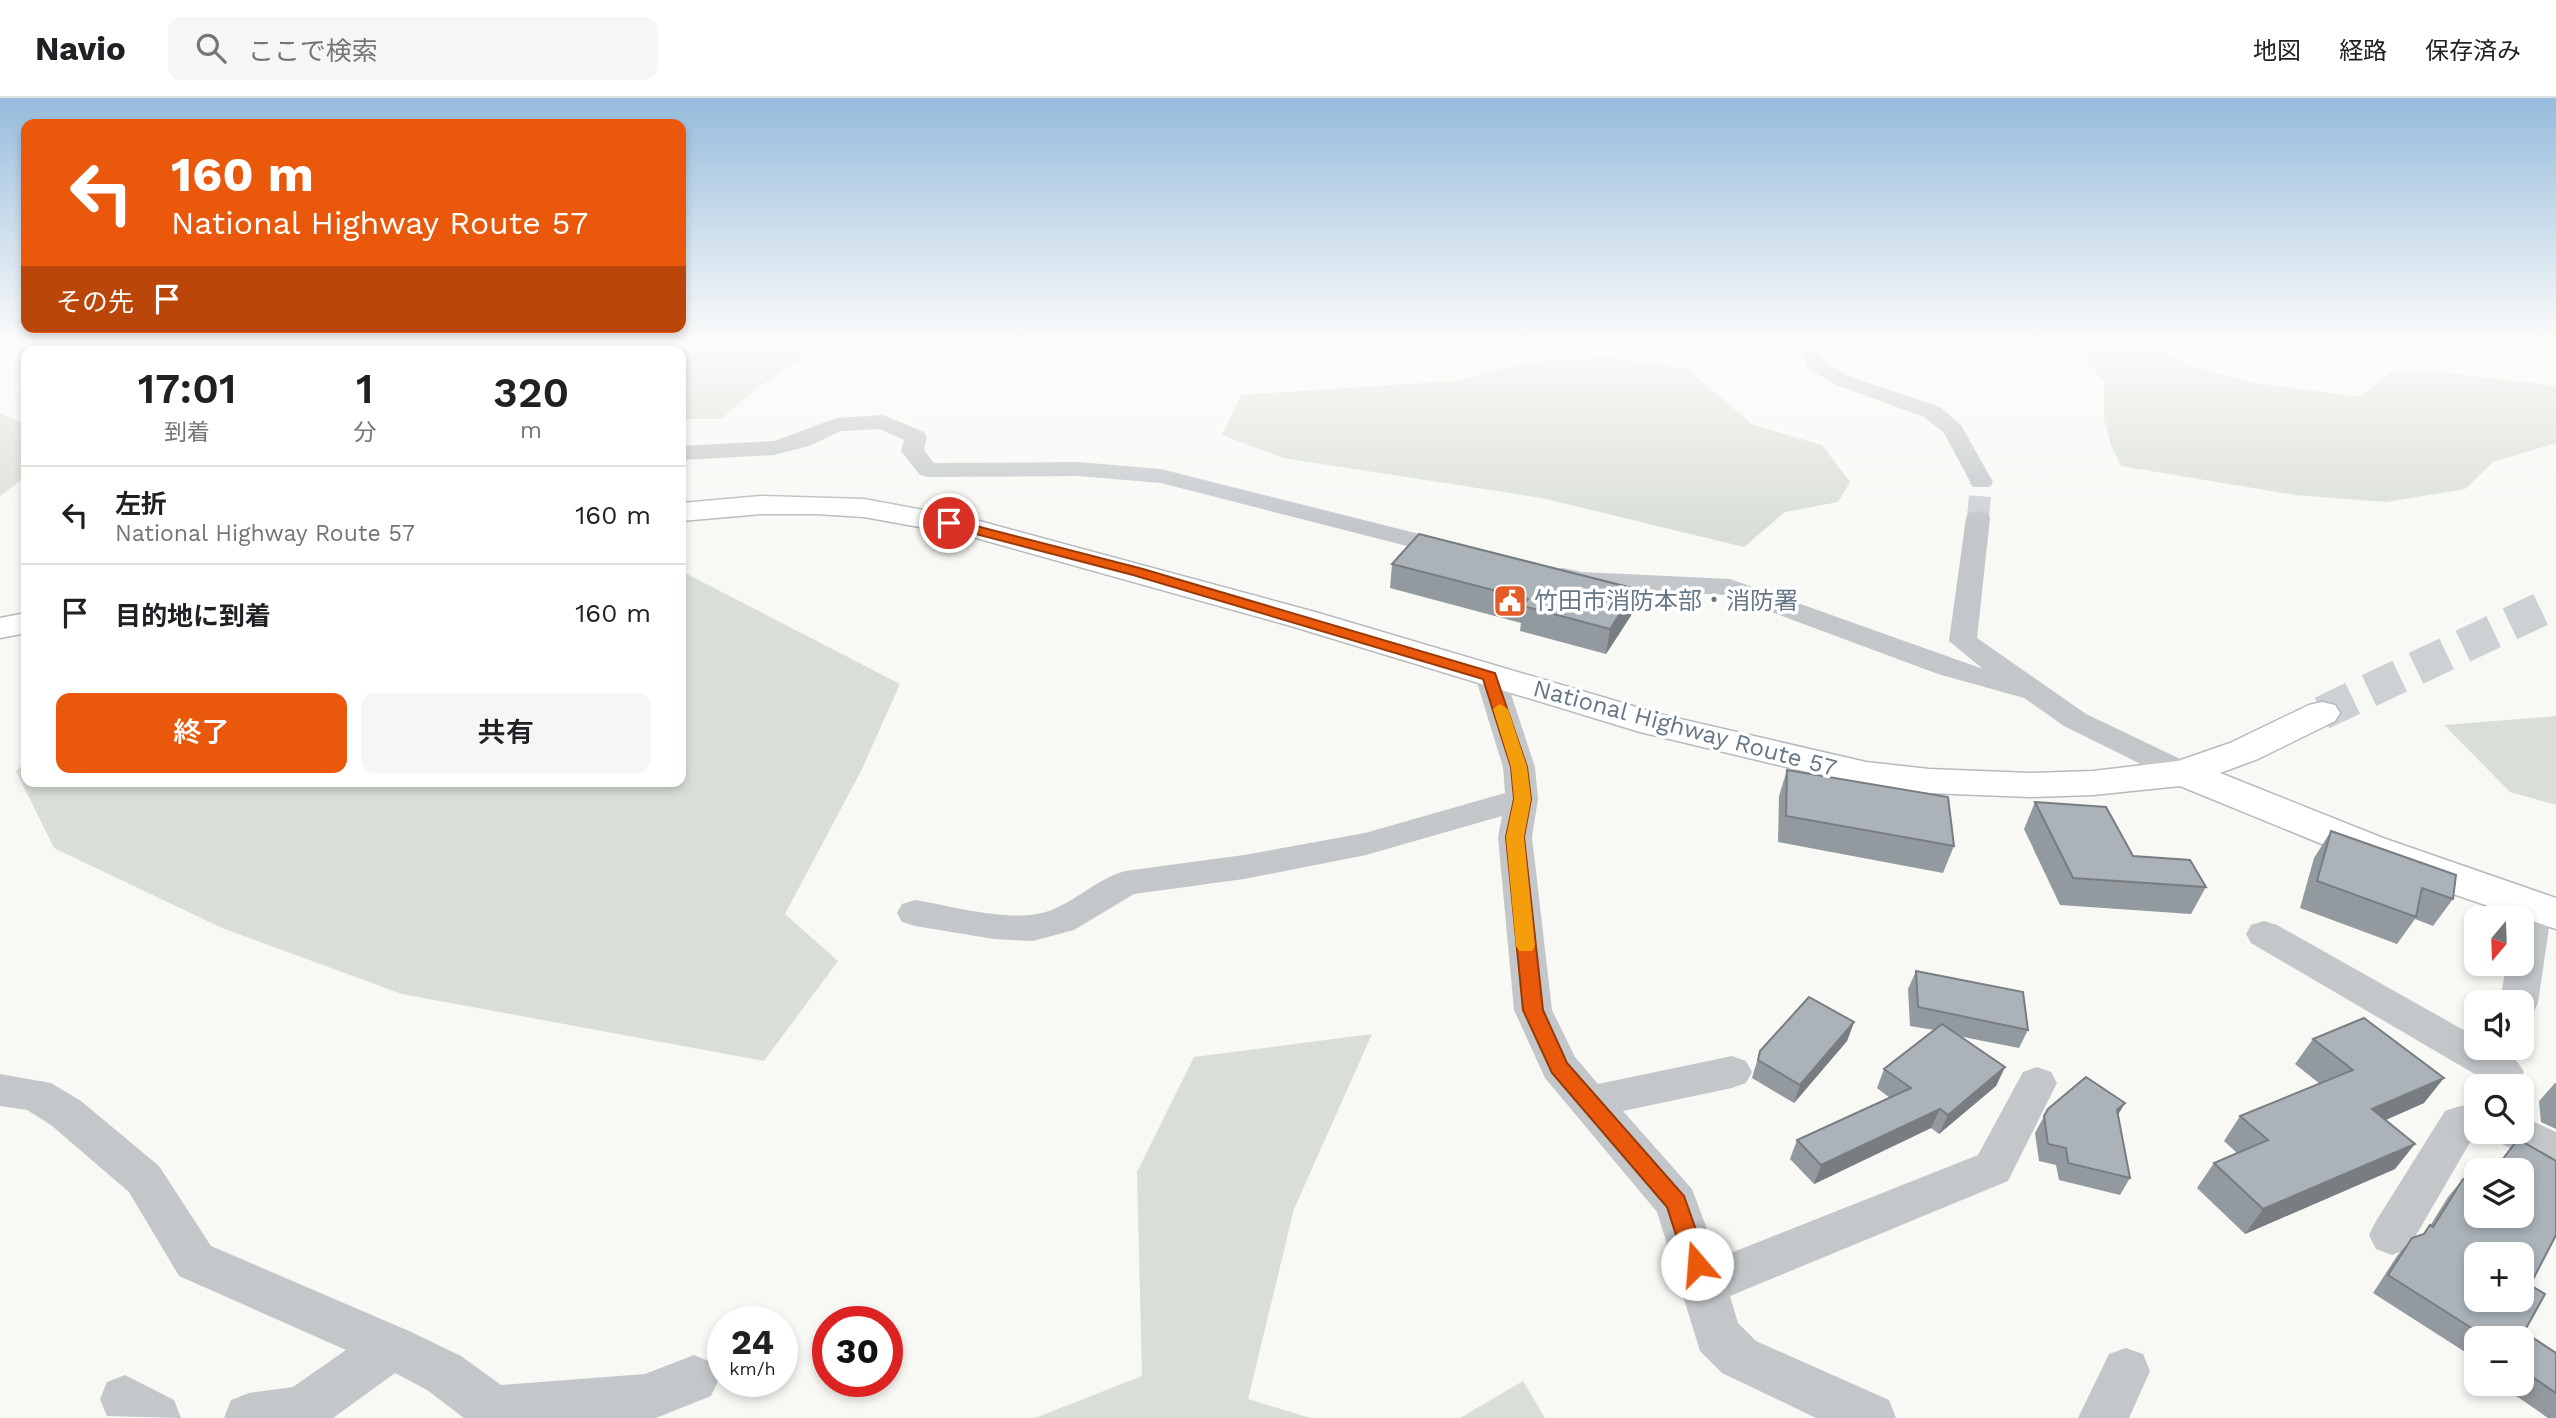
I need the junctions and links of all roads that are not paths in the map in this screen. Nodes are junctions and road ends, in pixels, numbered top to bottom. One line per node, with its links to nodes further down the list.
1 (1914, 406): 3 (street)
2 (686, 453): 6 (street)
3 (1981, 482)
4 (686, 512): 10 (highway, National Highway Route 57)
5 (1978, 518): 11 (street)
6 (1474, 555)
7 (1542, 571): 11 (street)
8 (21, 624): 9 (highway)
9 (0, 628)
10 (1490, 676): 13 (highway, National Highway Route 57); 14 (street)
11 (2033, 691): 13 (street)
12 (2322, 713): 13 (highway, National Highway Route 57)
13 (2184, 773): 15 (highway)
14 (1522, 799): 16 (street); 23 (street)
15 (2545, 911): 18 (street)
16 (915, 913)
17 (2264, 933): 19 (street)
18 (2523, 990)
19 (2505, 1069)
20 (1732, 1072): 23 (street)
21 (2037, 1083): 28 (street)
22 (0, 1090): 29 (street)
23 (1589, 1102): 28 (street)
24 (2464, 1123): 27 (street)
25 (2534, 1141): 26 (street)
26 (2556, 1152)
27 (2392, 1236)
28 (1704, 1285): 33 (street)
29 (392, 1347): 31 (street); 32 (street)
30 (2126, 1371): 34 (street)
31 (694, 1379)
32 (249, 1418)
33 (1871, 1418)
34 (2103, 1418)

